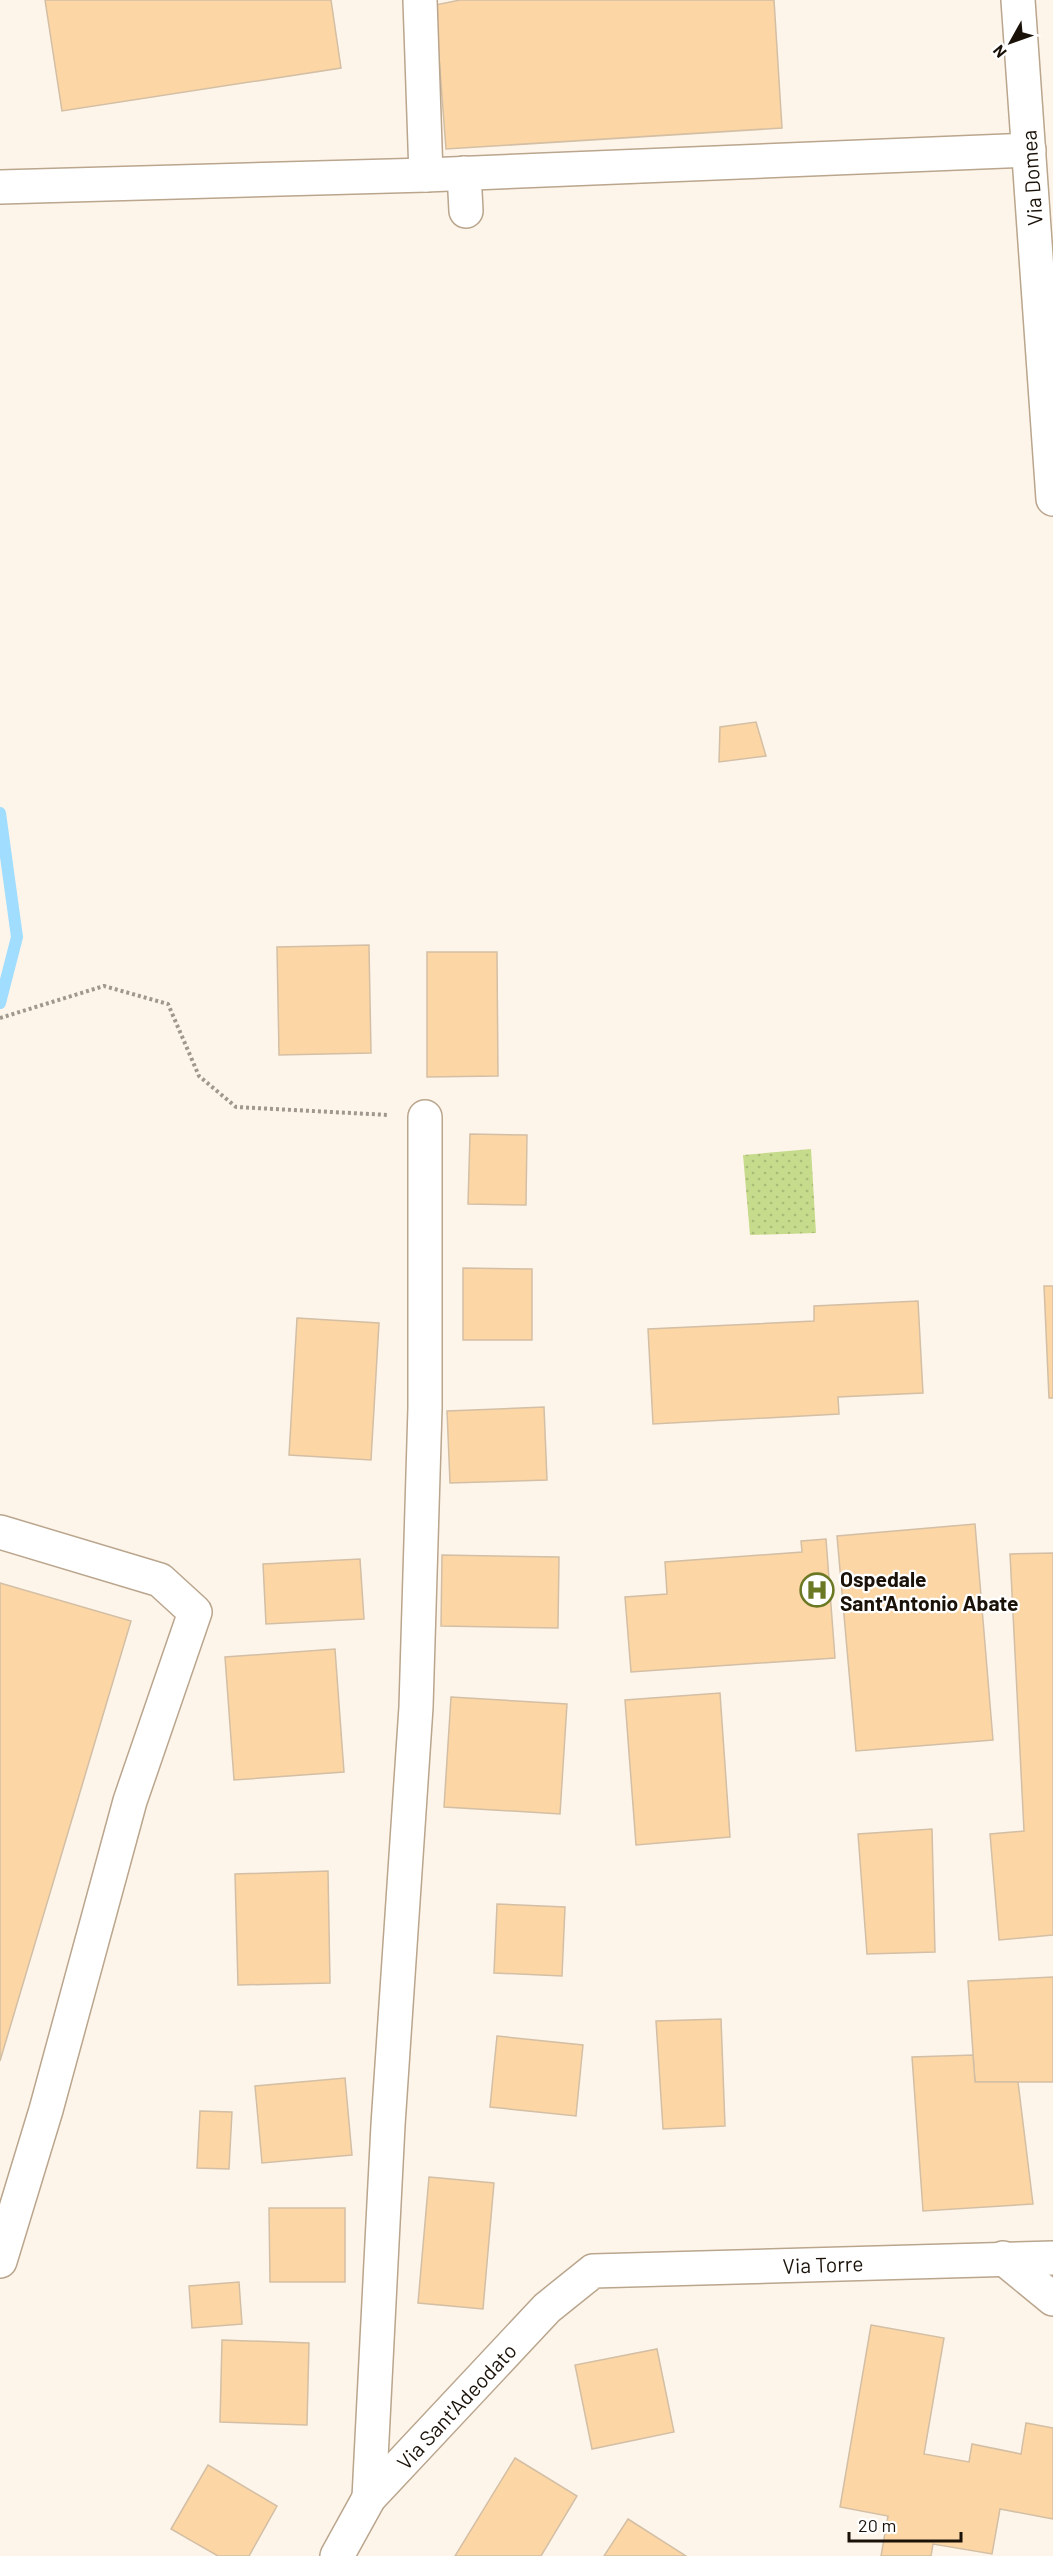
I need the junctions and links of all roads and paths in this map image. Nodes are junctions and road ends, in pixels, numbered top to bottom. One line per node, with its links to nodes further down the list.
1 (420, 0): 5 (street)
2 (1018, 0): 3 (street, Via Domea)
3 (1029, 150): 4 (street); 8 (street, Via Domea)
4 (464, 173): 5 (street); 7 (street)
5 (426, 175): 6 (street)
6 (0, 187)
7 (466, 211)
8 (1053, 499)
9 (0, 1018): 10 (path)
10 (425, 1117): 17 (street)
11 (0, 1532): 14 (street)
12 (1003, 2258): 13 (street, Via Torre); 15 (street, Via Torre); 16 (street)
13 (1053, 2258)
14 (0, 2261)
15 (593, 2271): 17 (street, Via Sant'Adeodato)
16 (1053, 2299)
17 (369, 2498): 18 (street, Via Sant'Adeodato)
18 (338, 2556)

